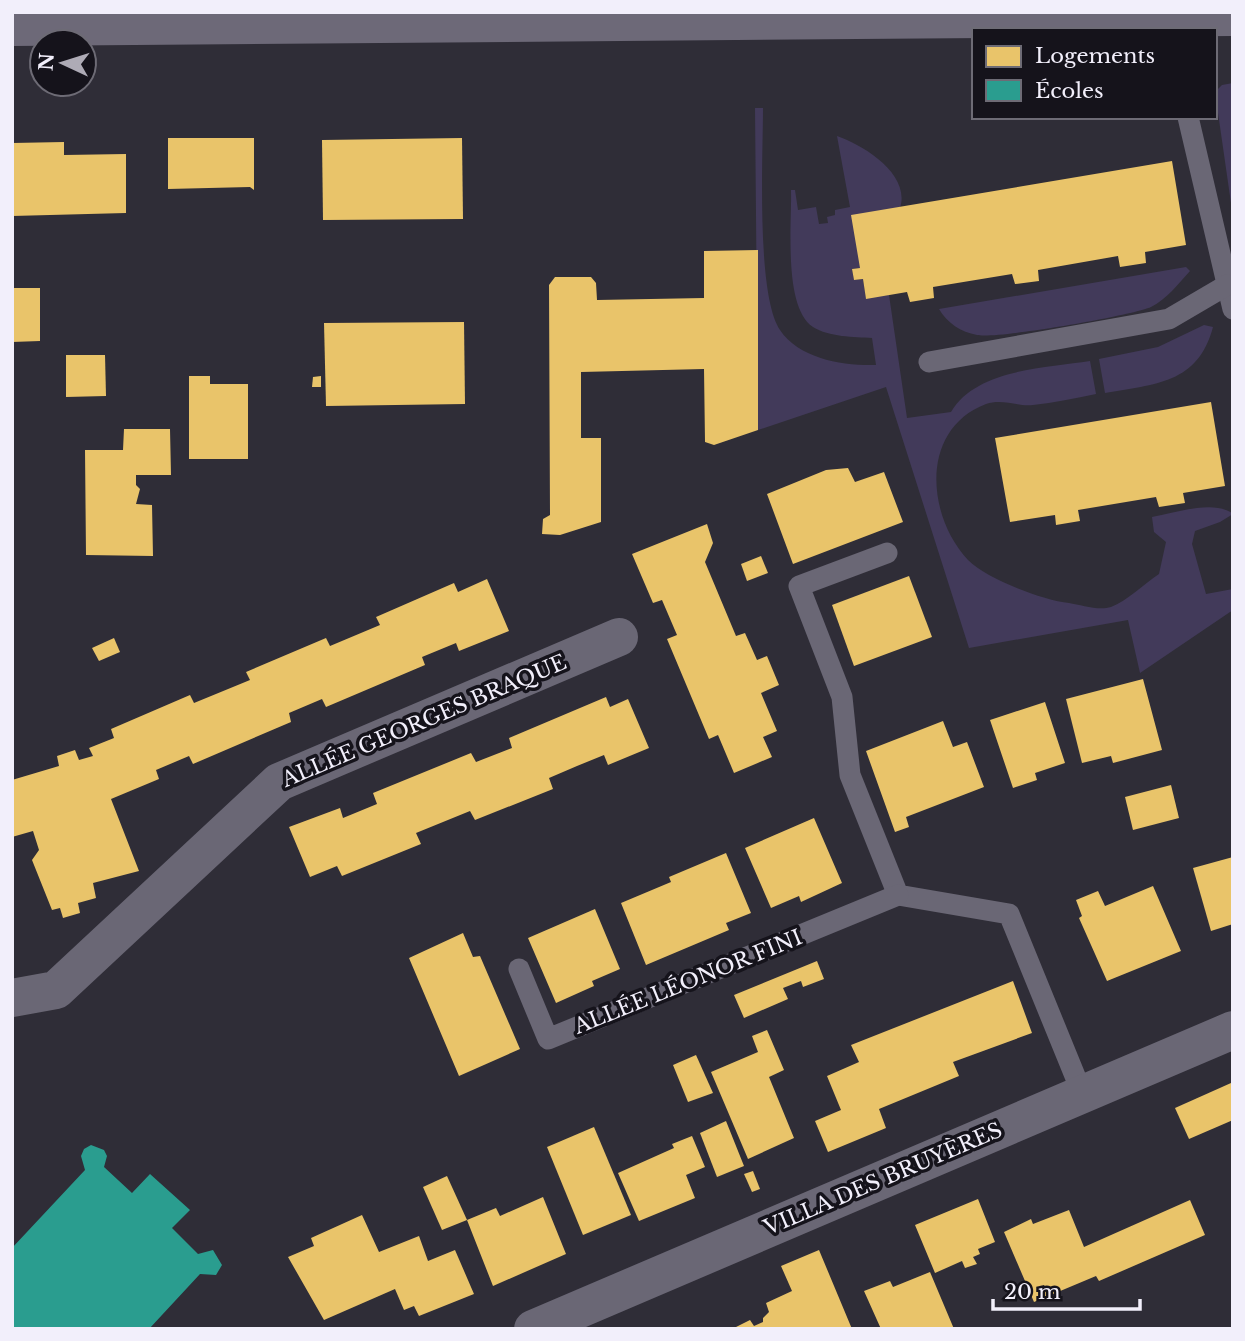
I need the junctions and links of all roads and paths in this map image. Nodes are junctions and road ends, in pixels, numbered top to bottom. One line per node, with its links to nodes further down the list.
1 (1233, 17): 3 (street)
2 (68, 20): 3 (street); 4 (street)
3 (1177, 20)
4 (12, 27)
5 (1188, 119): 6 (lane)
6 (1227, 285): 7 (lane); 8 (lane)
7 (1233, 309)
8 (929, 362)
9 (887, 553): 11 (lane)
10 (619, 637): 13 (street, ALLÉE GEORGES BRAQUE)
11 (898, 895): 12 (lane, ALLÉE LÉONOR FINI); 15 (lane)
12 (519, 969)
13 (12, 998)
14 (1233, 1030): 15 (street, VILLA DES BRUYÈRES)
15 (1082, 1093): 16 (street, VILLA DES BRUYÈRES)
16 (533, 1329)

